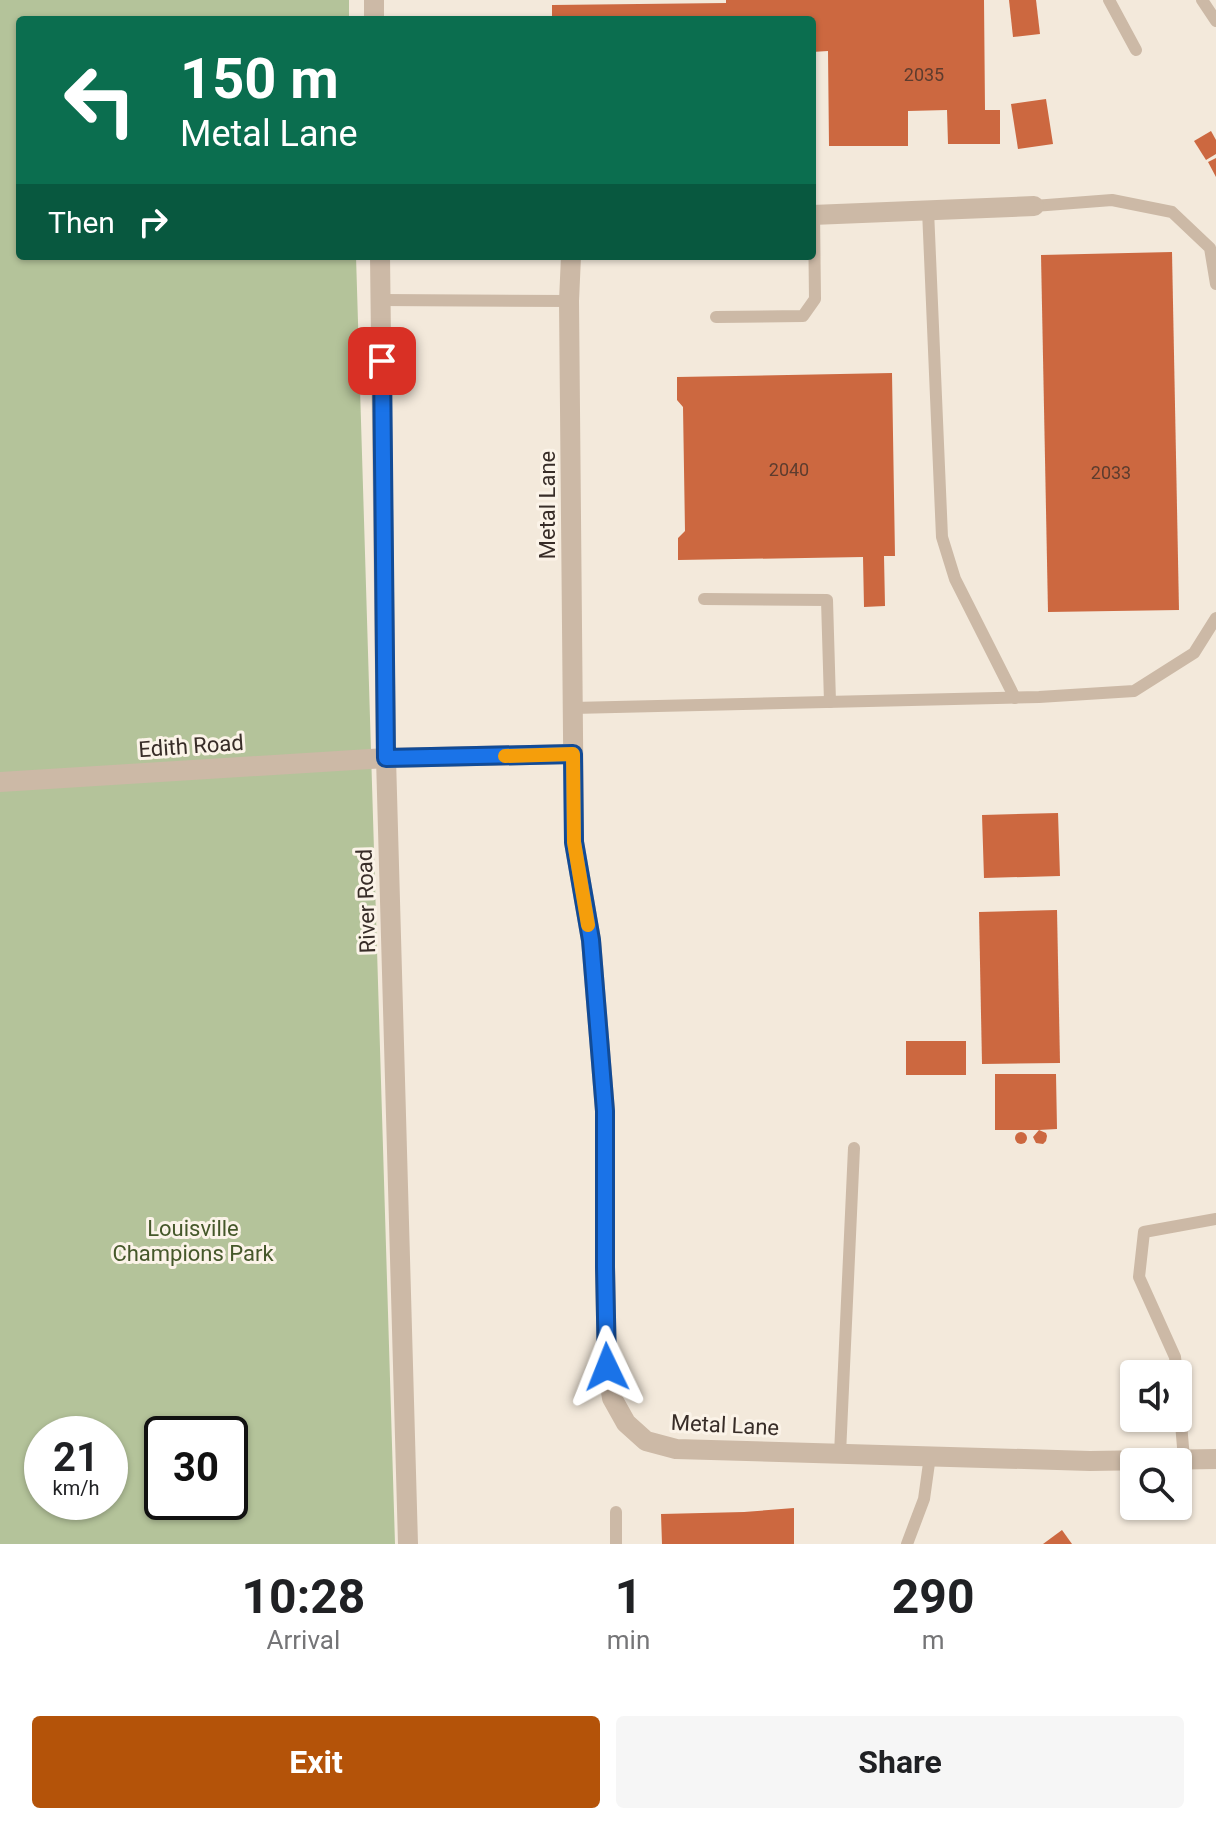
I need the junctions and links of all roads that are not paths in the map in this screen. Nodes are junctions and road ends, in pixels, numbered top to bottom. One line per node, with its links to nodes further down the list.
1 (1109, 0): 4 (lane)
2 (1202, 0): 3 (lane)
3 (1216, 21)
4 (1136, 50)
5 (1034, 206): 6 (street); 11 (lane)
6 (928, 210): 7 (street); 17 (lane)
7 (816, 215)
8 (380, 260): 12 (street, River Road)
9 (571, 260): 13 (street, Metal Lane)
10 (814, 260): 14 (lane)
11 (1216, 284)
12 (381, 300): 13 (lane); 21 (street, River Road)
13 (569, 301): 19 (street, Metal Lane)
14 (716, 317)
15 (704, 599): 18 (lane)
16 (1216, 618): 17 (lane)
17 (1015, 698): 18 (lane)
18 (830, 702): 19 (lane)
19 (573, 708): 20 (street, Metal Lane)
20 (573, 754): 21 (street); 26 (street, Metal Lane)
21 (386, 758): 22 (street, Edith Road); 32 (street, River Road)
22 (0, 782)
23 (854, 1148): 26 (lane)
24 (1216, 1219): 25 (lane)
25 (1175, 1360)
26 (840, 1454): 27 (street, Metal Lane)
27 (930, 1456): 30 (street, Metal Lane); 34 (lane)
28 (1192, 1459): 29 (street, Metal Lane)
29 (1216, 1459)
30 (1120, 1460)
31 (616, 1512): 33 (lane)
32 (408, 1544)
33 (616, 1544)
34 (907, 1544)

